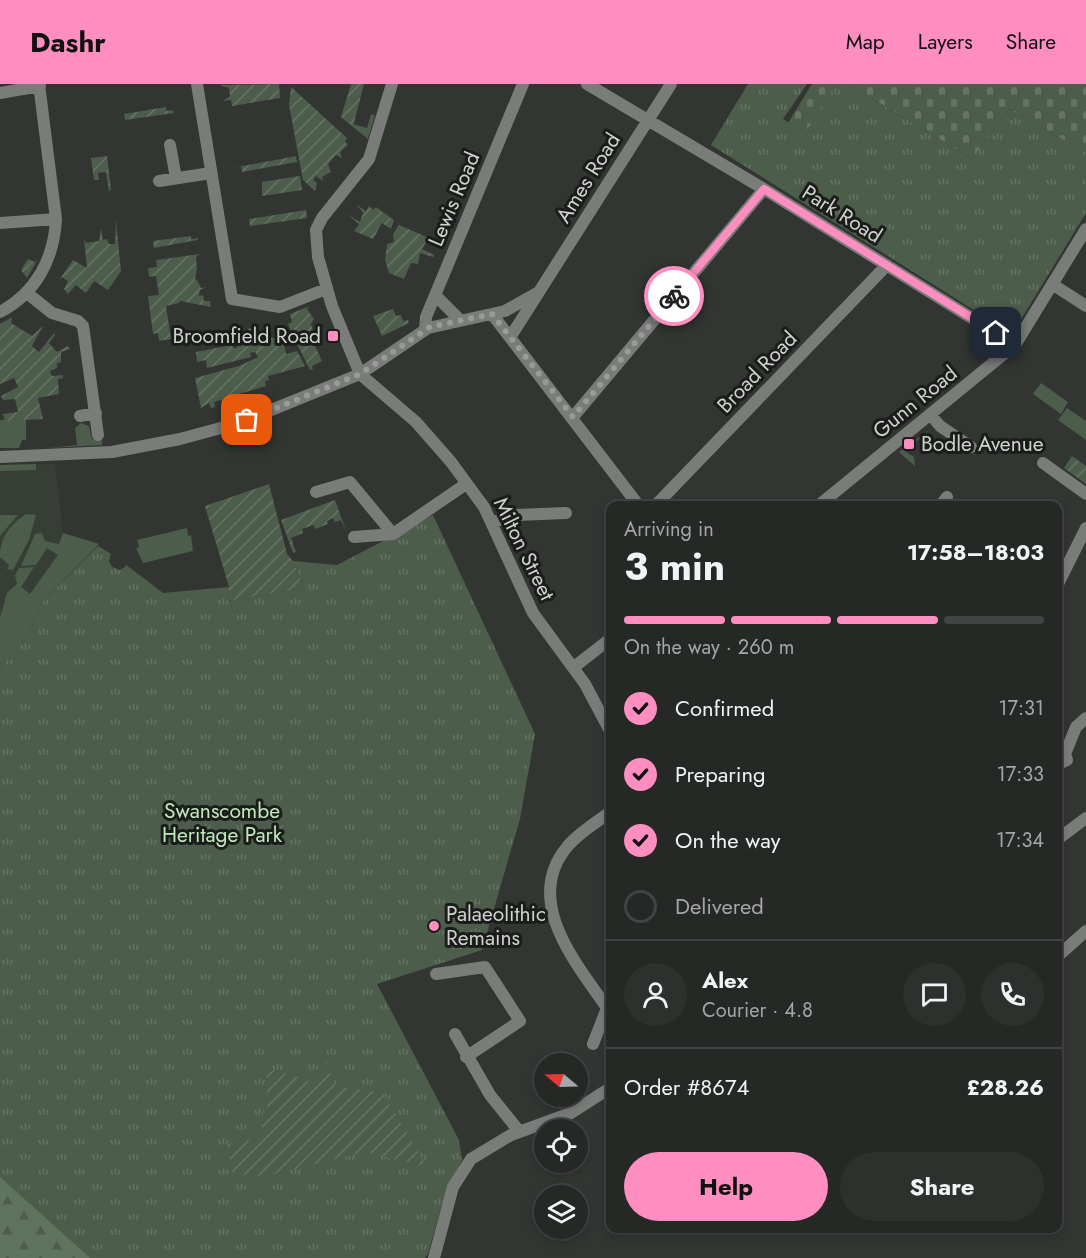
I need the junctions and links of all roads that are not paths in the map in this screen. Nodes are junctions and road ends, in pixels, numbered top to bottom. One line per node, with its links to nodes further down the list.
1 (197, 84): 10 (street)
2 (392, 84): 19 (street)
3 (523, 84): 22 (street, Lewis Road)
4 (587, 84): 8 (street)
5 (671, 84): 8 (street, Ames Road)
6 (39, 85): 7 (street); 14 (street)
7 (0, 93)
8 (648, 120): 13 (street, Park Road); 21 (street, Ames Road)
9 (170, 145): 11 (street)
10 (211, 173): 11 (street); 19 (street)
11 (176, 178): 12 (street)
12 (159, 181)
13 (764, 189): 17 (street, Park Road); 34 (street)
14 (56, 219): 15 (street); 20 (street)
15 (0, 223)
16 (1086, 229): 18 (street, Gunn Road)
17 (887, 265): 29 (street, Park Road); 43 (street, Broad Road)
18 (1052, 284): 23 (street); 29 (street, Gunn Road)
19 (326, 289): 30 (street)
20 (27, 293): 24 (street); 31 (street)
21 (537, 293): 25 (street, Ames Road); 28 (street, Ames Road)
22 (435, 295): 26 (street); 27 (street, Lewis Road)
23 (1086, 306)
24 (0, 312)
25 (492, 314): 26 (street, Ames Road); 28 (street)
26 (460, 320): 27 (street, Ames Road)
27 (425, 330): 30 (street, Ames Road)
28 (511, 336): 34 (street)
29 (1015, 345): 32 (street, Gunn Road)
30 (360, 374): 37 (street, Ames Road); 39 (street, Milton Street)
31 (96, 413): 33 (street); 35 (street)
32 (930, 414): 36 (street); 44 (street, Gunn Road)
33 (80, 416)
34 (573, 417): 42 (street)
35 (98, 435)
36 (971, 447)
37 (0, 457)
38 (1043, 462): 41 (street)
39 (466, 484): 46 (street, Milton Street); 48 (street)
40 (316, 492): 48 (street)
41 (1086, 494)
42 (635, 501)
43 (660, 501)
44 (824, 501)
45 (566, 513): 46 (street)
46 (492, 522): 52 (street, Milton Street)
47 (1086, 528): 50 (street)
48 (393, 534): 49 (street)
49 (354, 537)
50 (1062, 576)
51 (606, 642): 52 (street)
52 (574, 667): 54 (street, Milton Street)
53 (1086, 718): 55 (street)
54 (606, 723)
55 (1062, 762)
56 (606, 815): 62 (street)
57 (1086, 818): 58 (street)
58 (1062, 836)
59 (1086, 931): 60 (street)
60 (1062, 952)
61 (436, 974): 66 (street)
62 (606, 1004)
63 (606, 1015): 65 (street)
64 (455, 1034): 66 (street)
65 (593, 1044)
66 (466, 1057): 68 (street)
67 (606, 1091): 68 (street)
68 (519, 1131): 69 (street)
69 (434, 1258)

